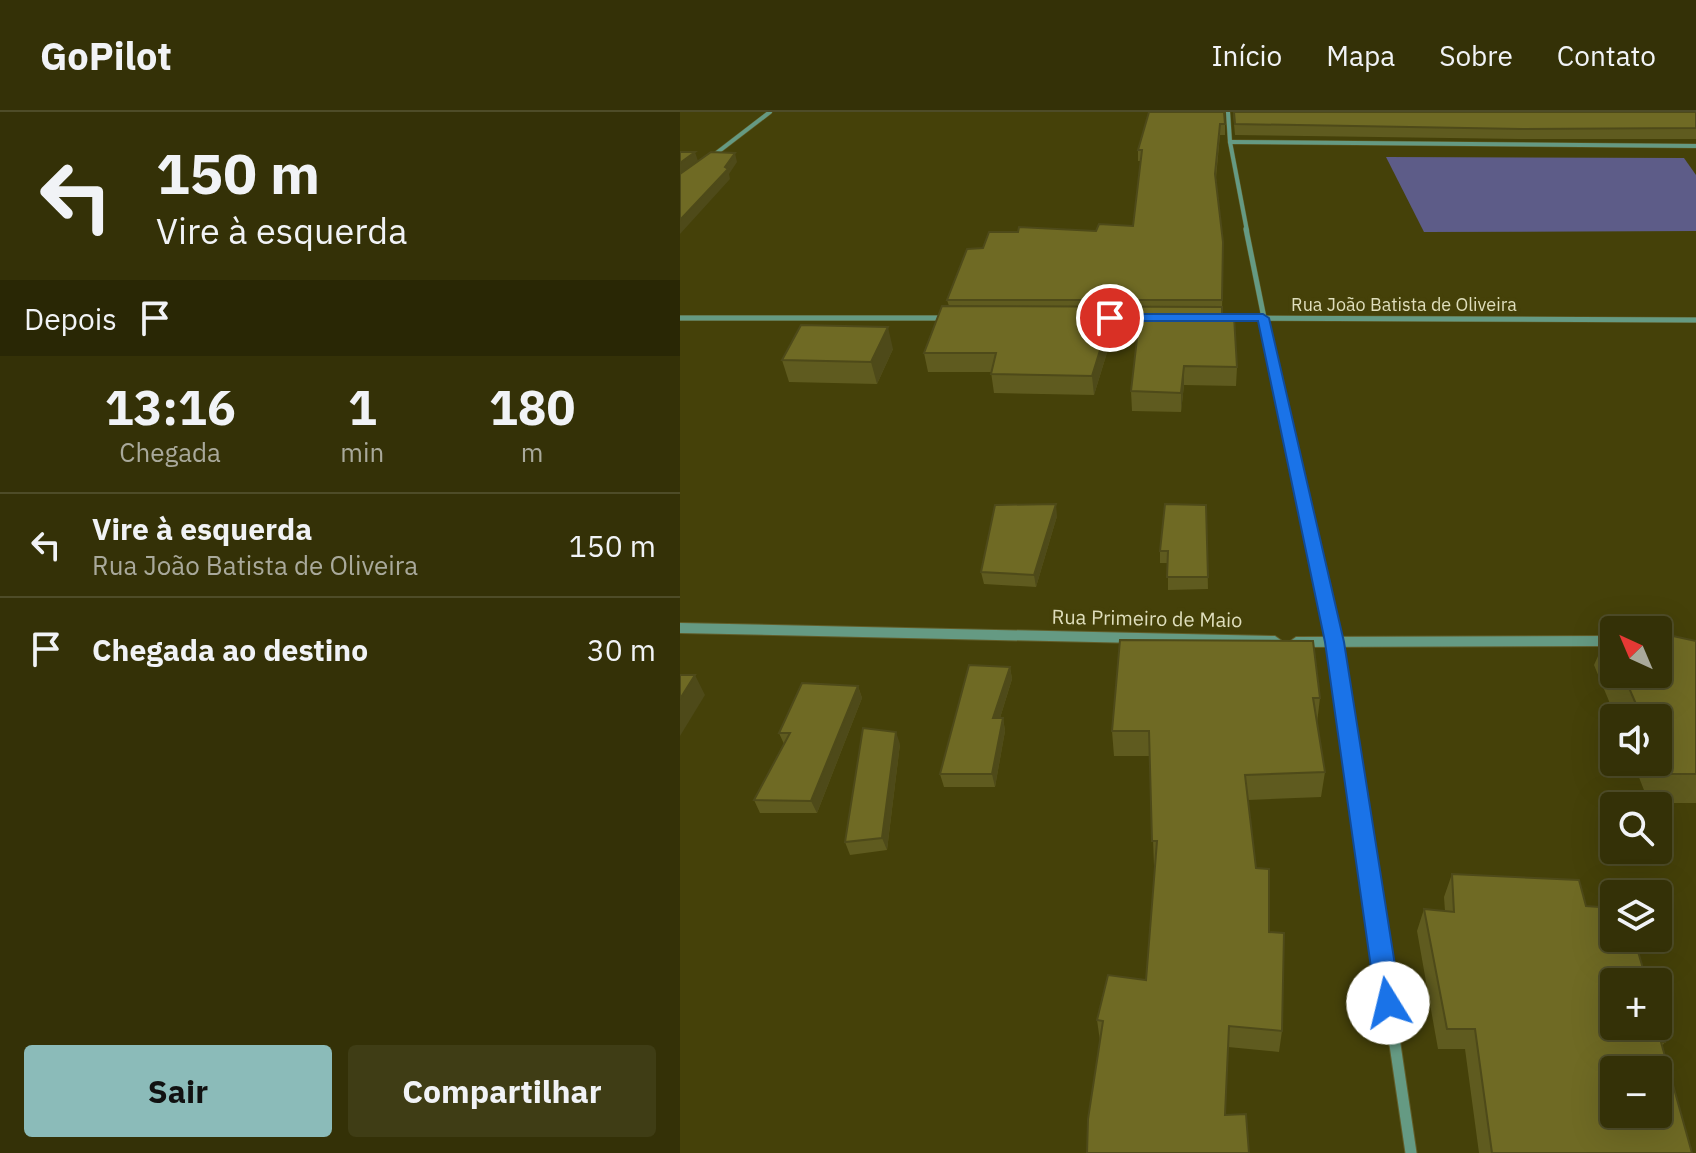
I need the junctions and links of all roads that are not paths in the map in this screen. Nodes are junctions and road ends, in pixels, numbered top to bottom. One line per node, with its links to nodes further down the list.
1 (770, 112): 5 (street)
2 (1228, 112): 3 (street)
3 (1230, 142): 4 (street); 9 (street)
4 (1696, 146)
5 (702, 164)
6 (680, 318): 7 (street)
7 (948, 318)
8 (1216, 318): 9 (street, Rua João Batista de Oliveira)
9 (1263, 318): 10 (street, Rua João Batista de Oliveira); 13 (street)
10 (1696, 320)
11 (680, 628): 13 (street, Rua Primeiro de Maio)
12 (1600, 641): 13 (street, Rua Primeiro de Maio)
13 (1335, 642): 14 (street)
14 (1411, 1153)

